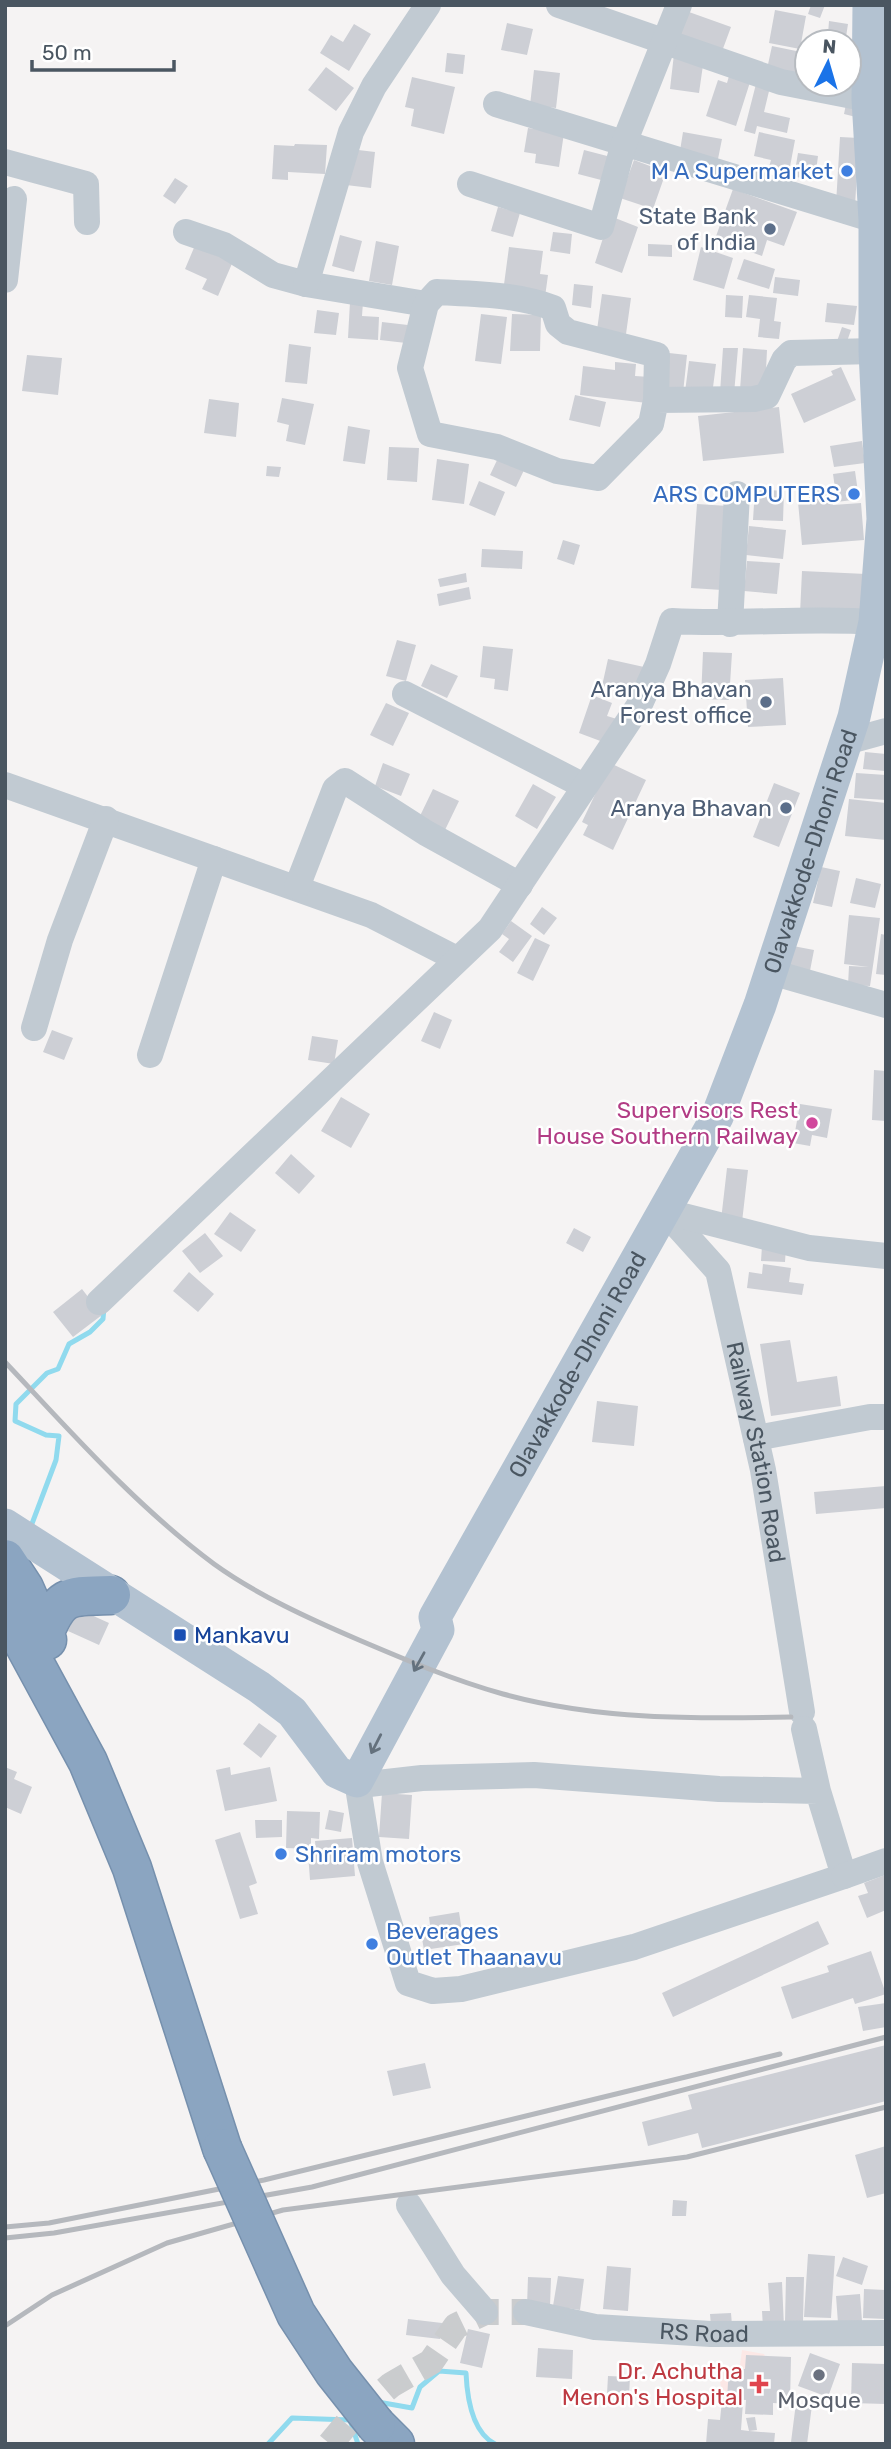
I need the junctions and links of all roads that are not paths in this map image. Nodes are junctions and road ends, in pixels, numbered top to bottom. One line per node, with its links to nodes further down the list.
1 (428, 5): 17 (street)
2 (559, 5): 5 (street)
3 (679, 5): 5 (street)
4 (869, 5): 6 (main road, Olavakkode-Dhoni Road)
5 (662, 42): 6 (street); 9 (street)
6 (868, 99): 8 (main road, Olavakkode-Dhoni Road)
7 (496, 104): 9 (street)
8 (878, 137): 13 (main road, Olavakkode-Dhoni Road)
9 (624, 143): 11 (street); 13 (street)
10 (5, 162): 14 (street)
11 (470, 184)
12 (14, 199): 16 (street)
13 (875, 220): 19 (main road, Olavakkode-Dhoni Road)
14 (87, 222)
15 (186, 232): 17 (street)
16 (5, 280)
17 (306, 284): 18 (street)
18 (426, 304): 20 (street); 20 (street)
19 (875, 351): 20 (street); 22 (main road, Olavakkode-Dhoni Road)
20 (656, 400)
21 (737, 494): 23 (street)
22 (875, 622): 23 (street); 26 (main road, Olavakkode-Dhoni Road)
23 (730, 624): 28 (street)
24 (405, 694): 28 (street)
25 (886, 731): 26 (street)
26 (846, 741): 34 (main road, Olavakkode-Dhoni Road)
27 (5, 785): 29 (street)
28 (584, 786): 31 (street)
29 (106, 819): 30 (street); 36 (street)
30 (214, 859): 32 (street); 37 (street)
31 (520, 886): 32 (street); 33 (street)
32 (297, 887): 33 (street)
33 (457, 959): 40 (street)
34 (771, 972): 35 (street); 38 (main road, Olavakkode-Dhoni Road)
35 (886, 1005)
36 (34, 1028)
37 (150, 1055)
38 (664, 1211): 39 (street); 42 (street, Railway Station Road); 49 (main road, Olavakkode-Dhoni Road)
39 (886, 1256)
40 (99, 1302)
41 (886, 1417): 42 (street)
42 (757, 1438): 50 (street, Railway Station Road)
43 (5, 1525): 45 (main road)
44 (5, 1559): 47 (highway)
45 (111, 1595): 47 (highway); 49 (main road)
46 (5, 1609): 48 (highway)
47 (44, 1633): 48 (highway)
48 (88, 1762): 57 (highway, bridge)
49 (347, 1776): 50 (street); 52 (street)
50 (818, 1791): 52 (street, Railway Station Road)
51 (886, 1861): 52 (street)
52 (844, 1876)
53 (409, 2205): 54 (street)
54 (485, 2312)
55 (526, 2312): 56 (street, RS Road)
56 (886, 2333)
57 (385, 2435)

